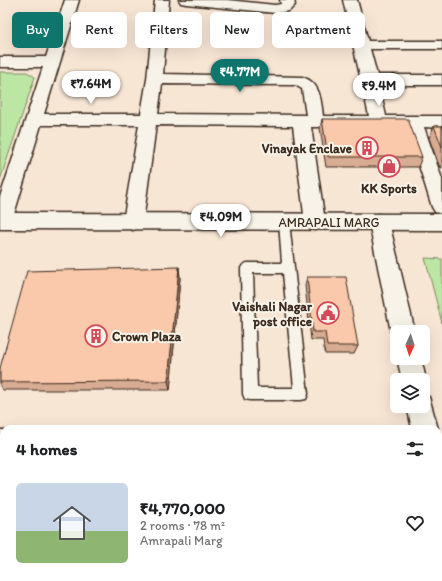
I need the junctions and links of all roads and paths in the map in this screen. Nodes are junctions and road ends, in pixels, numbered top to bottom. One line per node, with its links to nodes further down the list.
1 (72, 0): 11 (street)
2 (162, 0): 12 (street)
3 (186, 0): 4 (street)
4 (287, 0)
5 (350, 0): 6 (street)
6 (353, 12)
7 (365, 45): 8 (street)
8 (442, 45)
9 (361, 48): 13 (street)
10 (0, 62): 11 (street)
11 (52, 62): 15 (street)
12 (155, 79): 16 (street); 17 (street)
13 (370, 80): 14 (street); 18 (street)
14 (442, 80)
15 (34, 119): 16 (street); 22 (street)
16 (148, 120): 17 (street); 23 (street)
17 (308, 120): 18 (street); 25 (street)
18 (378, 121): 19 (street)
19 (414, 122): 20 (street); 21 (street)
20 (442, 122)
21 (442, 207)
22 (1, 221): 23 (street, AMRAPALI MARG)
23 (133, 222): 24 (street, AMRAPALI MARG)
24 (284, 222): 25 (street, AMRAPALI MARG); 28 (lane)
25 (314, 222): 26 (street, AMRAPALI MARG)
26 (379, 222): 27 (street, AMRAPALI MARG); 29 (street)
27 (442, 222)
28 (288, 268): 28 (lane)
29 (402, 325)
30 (422, 413): 31 (street)
31 (424, 425)

